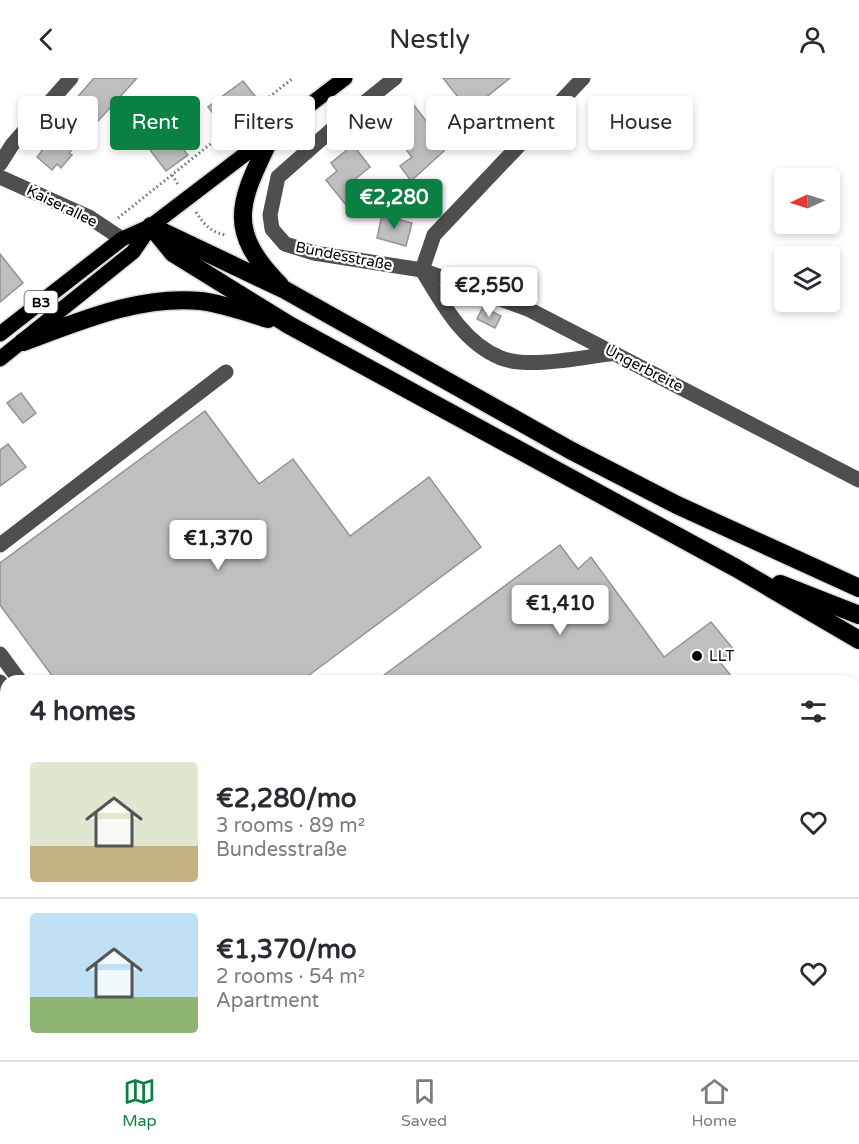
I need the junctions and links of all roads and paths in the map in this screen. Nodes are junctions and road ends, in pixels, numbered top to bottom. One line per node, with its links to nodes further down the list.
1 (71, 78): 9 (street)
2 (293, 78): 10 (path)
3 (345, 78): 6 (main road, B3)
4 (395, 78): 17 (street, Bundesstraße)
5 (584, 78): 17 (street)
6 (315, 100)
7 (250, 150): 12 (main road, B3)
8 (265, 150): 15 (highway)
9 (0, 164)
10 (172, 175): 12 (path); 14 (path)
11 (0, 177): 14 (street, Kaiserallee)
12 (187, 198): 13 (main road, B3); 15 (path)
13 (151, 226): 16 (main road, B3); 18 (highway); 19 (highway); 21 (main road, B3)
14 (106, 228): 16 (street, Kaiserallee)
15 (244, 233): 18 (highway)
16 (122, 238): 20 (main road, B3)
17 (422, 270): 22 (street, Ungerbreite); 22 (street)
18 (285, 290): 28 (highway)
19 (289, 325): 21 (highway); 27 (highway)
20 (0, 334)
21 (23, 342): 23 (main road, B3)
22 (615, 353): 25 (street, Ungerbreite)
23 (0, 359)
24 (226, 372): 26 (street)
25 (859, 480)
26 (0, 545)
27 (736, 568): 29 (highway); 30 (highway)
28 (859, 588)
29 (859, 615)
30 (859, 640)
31 (0, 654): 32 (street)
32 (16, 675)

